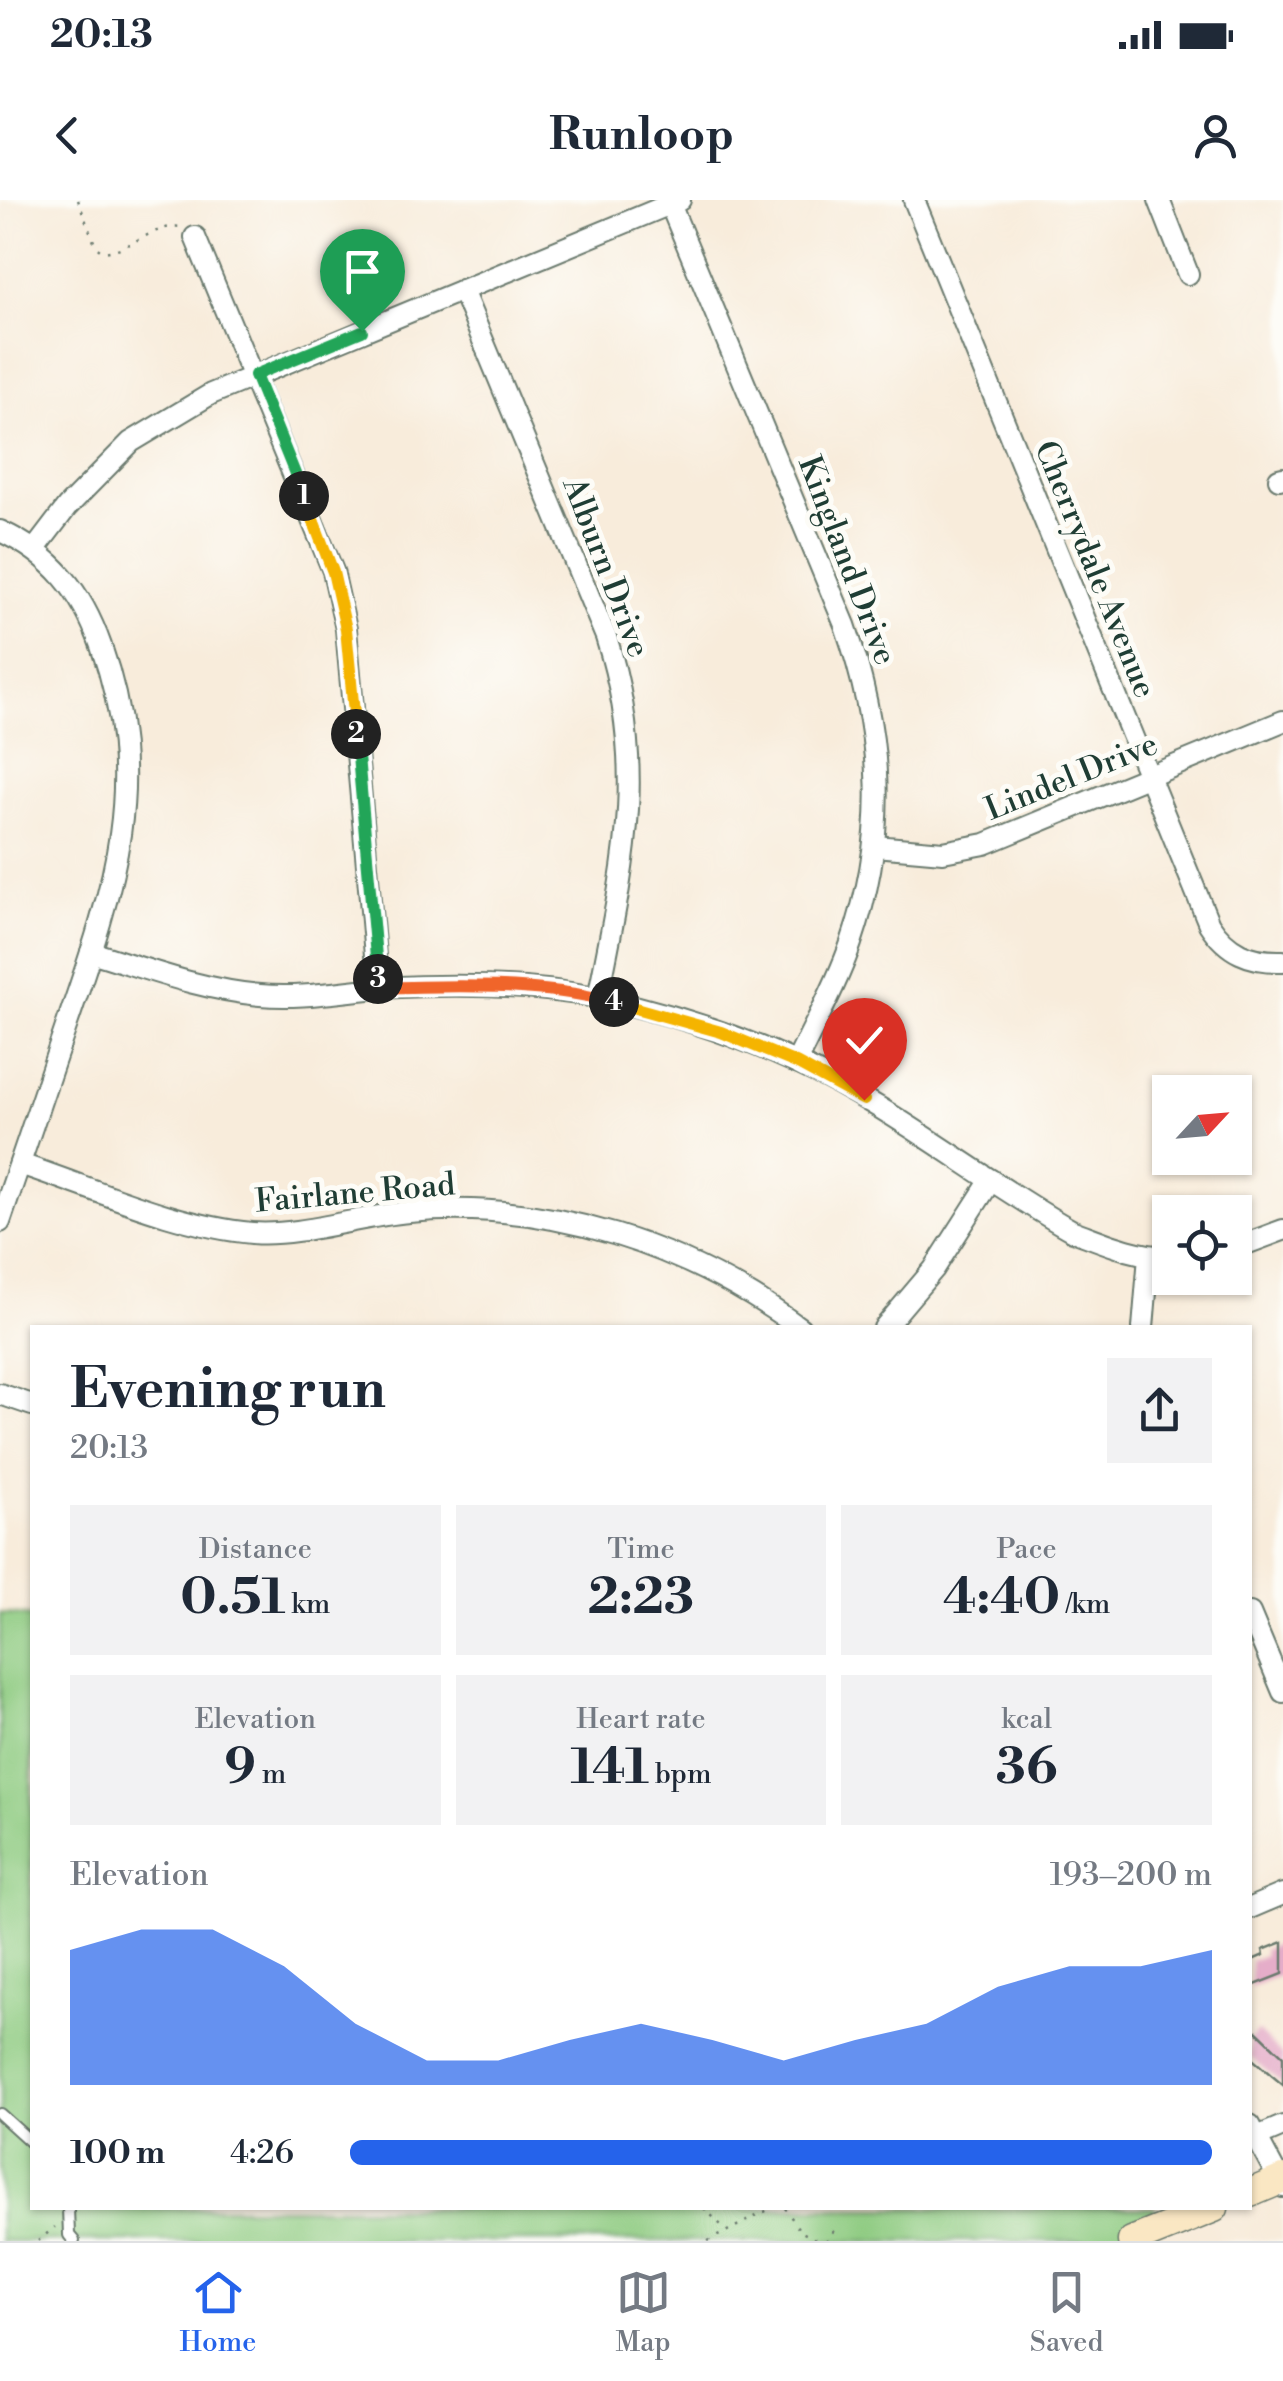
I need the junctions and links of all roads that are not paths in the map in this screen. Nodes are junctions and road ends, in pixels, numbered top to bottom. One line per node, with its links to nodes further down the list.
1 (914, 200): 11 (street, Cherrydale Avenue)
2 (1158, 200): 5 (street)
3 (675, 202): 6 (street); 12 (street, Kingland Drive)
4 (195, 236): 7 (street)
5 (1188, 274)
6 (462, 290): 7 (street); 16 (street, Alburn Drive)
7 (255, 375): 9 (street); 15 (street)
8 (0, 531): 9 (street)
9 (34, 549): 13 (street)
10 (1283, 721): 11 (street, Lindel Drive)
11 (1148, 777): 12 (street, Lindel Drive); 14 (street, Cherrydale Avenue)
12 (876, 846): 17 (street, Kingland Drive)
13 (92, 952): 15 (street); 18 (street)
14 (1283, 961)
15 (378, 988): 16 (street)
16 (598, 998): 17 (street)
17 (796, 1063): 19 (street)
18 (20, 1164): 20 (street); 25 (street, Fairlane Road)
19 (991, 1180): 23 (street); 26 (street)
20 (0, 1222)
21 (1283, 1230): 22 (street)
22 (1252, 1242)
23 (1152, 1255)
24 (1152, 1292): 27 (street)
25 (796, 1325)
26 (887, 1325)
27 (1145, 1325)
28 (0, 1394): 29 (street)
29 (30, 1404)
30 (1252, 1618): 31 (street)
31 (1283, 1692)
32 (1283, 1894): 33 (street)
33 (1252, 1907)
34 (0, 2114): 37 (lane)
35 (1283, 2126): 36 (street)
36 (1254, 2131): 38 (street)
37 (30, 2141)
38 (1282, 2182): 39 (street)
39 (1252, 2192)
40 (68, 2210): 42 (lane)
41 (1209, 2210): 43 (street)
42 (74, 2241)
43 (1132, 2241)

